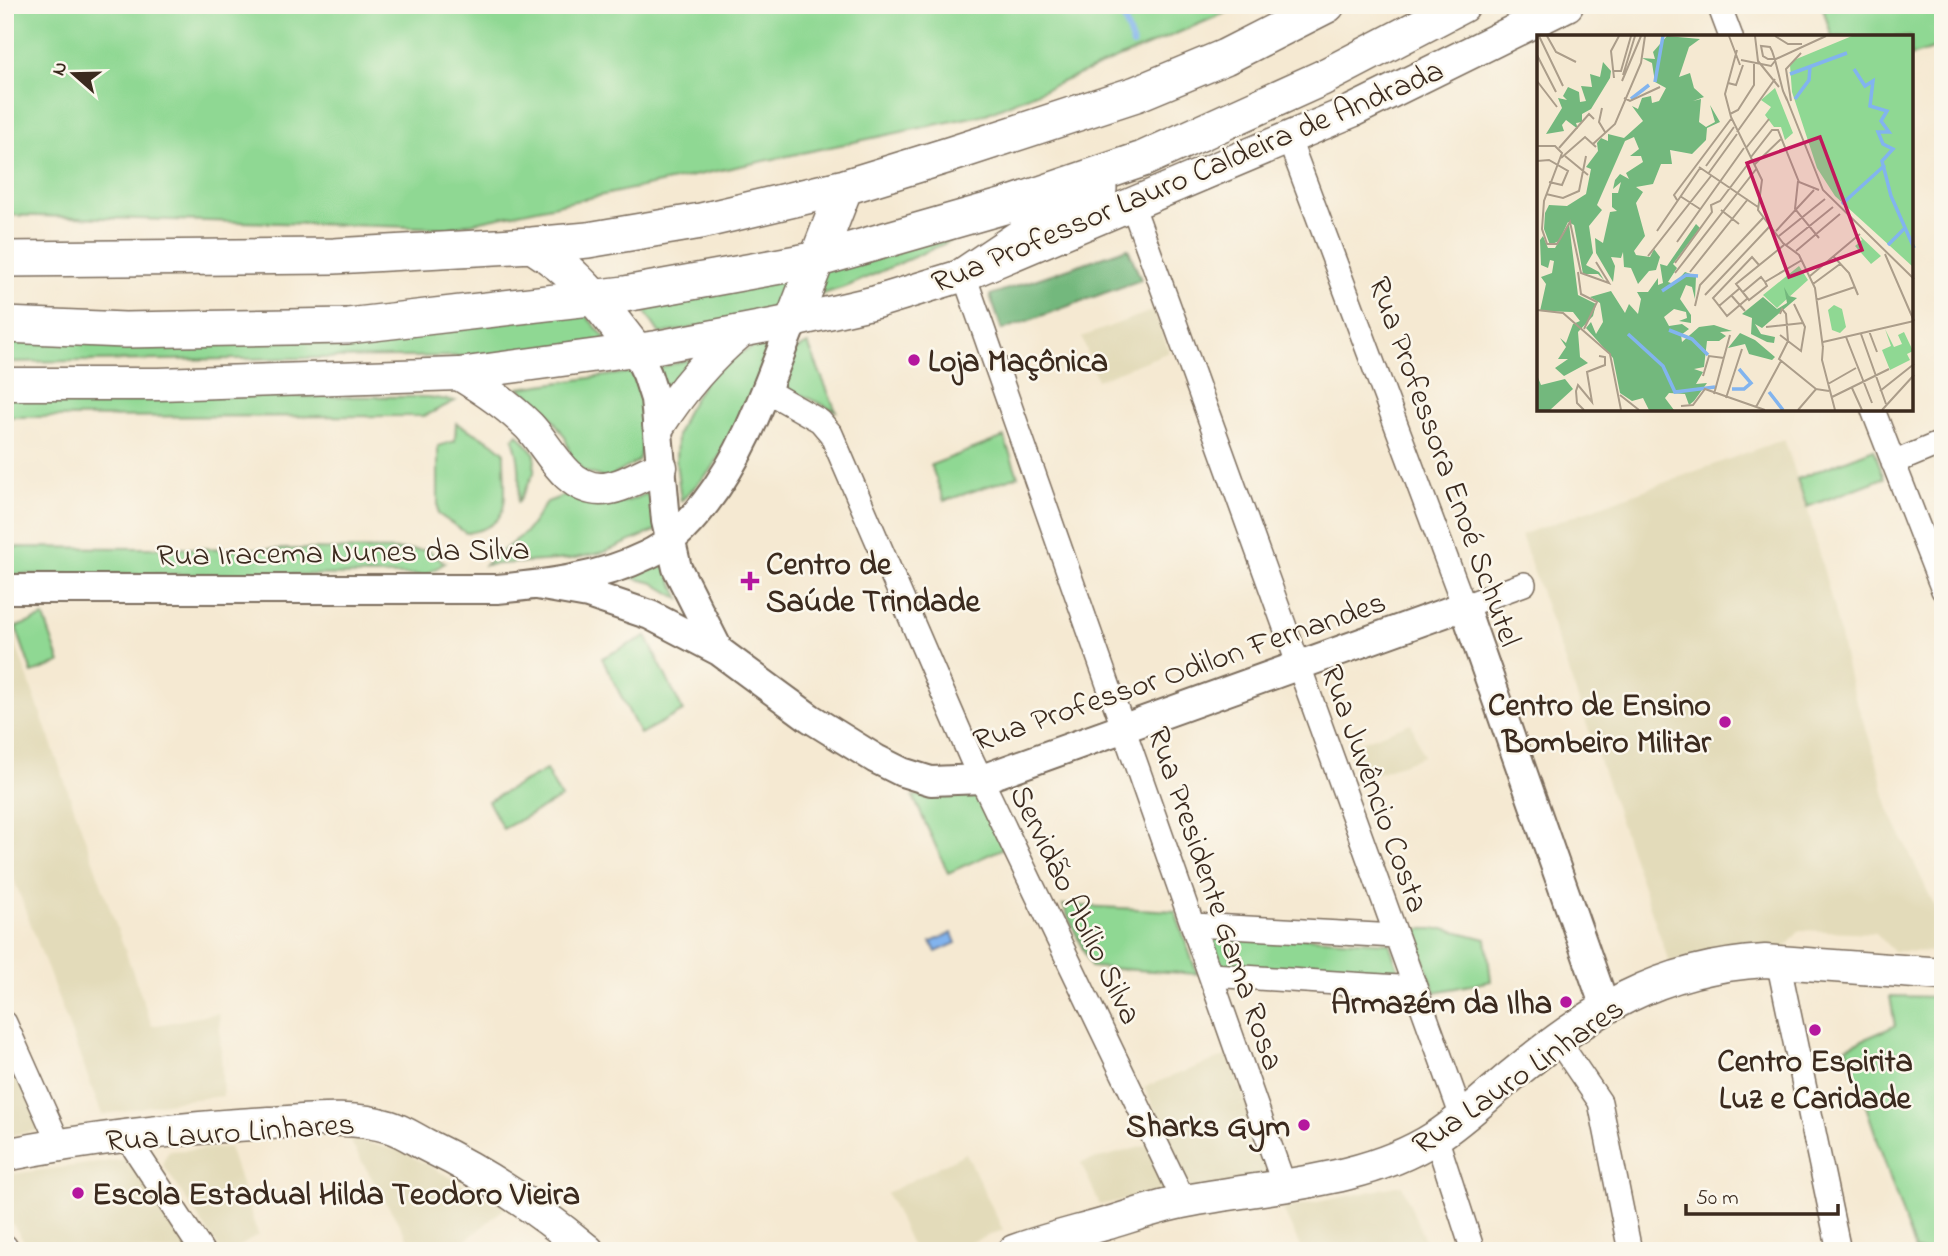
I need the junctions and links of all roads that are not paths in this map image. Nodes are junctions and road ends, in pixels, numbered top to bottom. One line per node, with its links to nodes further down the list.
1 (1328, 5): 8 (main road)
2 (1462, 5): 7 (main road)
3 (1567, 5): 6 (main road, Rua Professor Lauro Caldeira de Andrada)
4 (1719, 5): 5 (street)
5 (1730, 35)
6 (1288, 137): 9 (main road, Rua Professor Lauro Caldeira de Andrada); 32 (street, Rua Professora Enoé Schutel)
7 (1143, 159): 11 (main road); 13 (main road)
8 (845, 187): 10 (main road); 11 (main road)
9 (1132, 204): 13 (main road, Rua Professor Lauro Caldeira de Andrada); 34 (street, Rua Juvêncio Costa)
10 (532, 245): 12 (main road); 14 (main road)
11 (819, 259): 14 (main road); 15 (main road)
12 (5, 260)
13 (964, 275): 15 (main road, Rua Professor Lauro Caldeira de Andrada); 35 (street, Rua Presidente Gama Rosa)
14 (595, 298): 16 (main road); 18 (main road)
15 (793, 321): 17 (main road, Rua Professor Lauro Caldeira de Andrada); 21 (street, Rua Iracema Nunes da Silva)
16 (5, 325)
17 (741, 331): 18 (main road, Rua Professor Lauro Caldeira de Andrada); 23 (main road)
18 (636, 351): 19 (main road, Rua Professor Lauro Caldeira de Andrada); 23 (street, Rua Professor Odilon Fernandes)
19 (459, 374): 20 (main road, Rua Professor Lauro Caldeira de Andrada); 26 (main road)
20 (5, 384)
21 (767, 391): 27 (street, Rua Iracema Nunes da Silva); 36 (street, Servidão Abílio Silva)
22 (1873, 411): 25 (street)
23 (659, 425): 26 (street, Rua Professor Odilon Fernandes)
24 (1943, 442): 25 (street)
25 (1893, 463): 31 (street)
26 (660, 467): 27 (street, Rua Professor Odilon Fernandes)
27 (669, 541): 29 (street, Rua Iracema Nunes da Silva); 33 (street, Rua Professor Odilon Fernandes)
28 (1524, 584): 32 (street, Rua Professor Odilon Fernandes)
29 (537, 585): 30 (street, Rua Iracema Nunes da Silva); 33 (street, Rua Professor Odilon Fernandes)
30 (5, 589)
31 (1943, 590)
32 (1464, 606): 34 (street, Rua Professor Odilon Fernandes); 43 (street, Rua Professora Enoé Schutel)
33 (719, 651): 36 (street, Rua Professor Odilon Fernandes)
34 (1298, 666): 35 (street, Rua Professor Odilon Fernandes); 38 (street, Rua Juvêncio Costa)
35 (1124, 728): 36 (street, Rua Professor Odilon Fernandes); 37 (street, Rua Presidente Gama Rosa)
36 (982, 779): 52 (street, Servidão Abílio Silva)
37 (1194, 925): 38 (street); 41 (street, Rua Presidente Gama Rosa)
38 (1396, 936): 42 (street, Rua Juvêncio Costa)
39 (1778, 961): 40 (main road, Rua Lauro Linhares); 43 (main road, Rua Lauro Linhares); 61 (street)
40 (1943, 974)
41 (1211, 975): 42 (street); 51 (street, Rua Presidente Gama Rosa)
42 (1415, 988): 46 (street, Rua Juvêncio Costa)
43 (1605, 1007): 45 (main road, Rua Lauro Linhares)
44 (5, 1023): 49 (street)
45 (1557, 1039): 46 (main road, Rua Lauro Linhares); 60 (street)
46 (1461, 1117): 48 (main road, Rua Lauro Linhares)
47 (125, 1136): 49 (main road, Rua Lauro Linhares); 56 (street); 57 (main road, Rua Lauro Linhares)
48 (1436, 1137): 51 (main road, Rua Lauro Linhares); 59 (street)
49 (59, 1144): 50 (main road, Rua Lauro Linhares)
50 (5, 1155)
51 (1284, 1185): 52 (main road, Rua Lauro Linhares)
52 (1184, 1201): 53 (main road, Rua Lauro Linhares)
53 (1071, 1242): 58 (main road, Rua Lauro Linhares)
54 (5, 1246): 55 (street)
55 (8, 1251)
56 (202, 1251)
57 (588, 1251)
58 (1014, 1251)
59 (1472, 1251)
60 (1630, 1251)
61 (1839, 1251)

